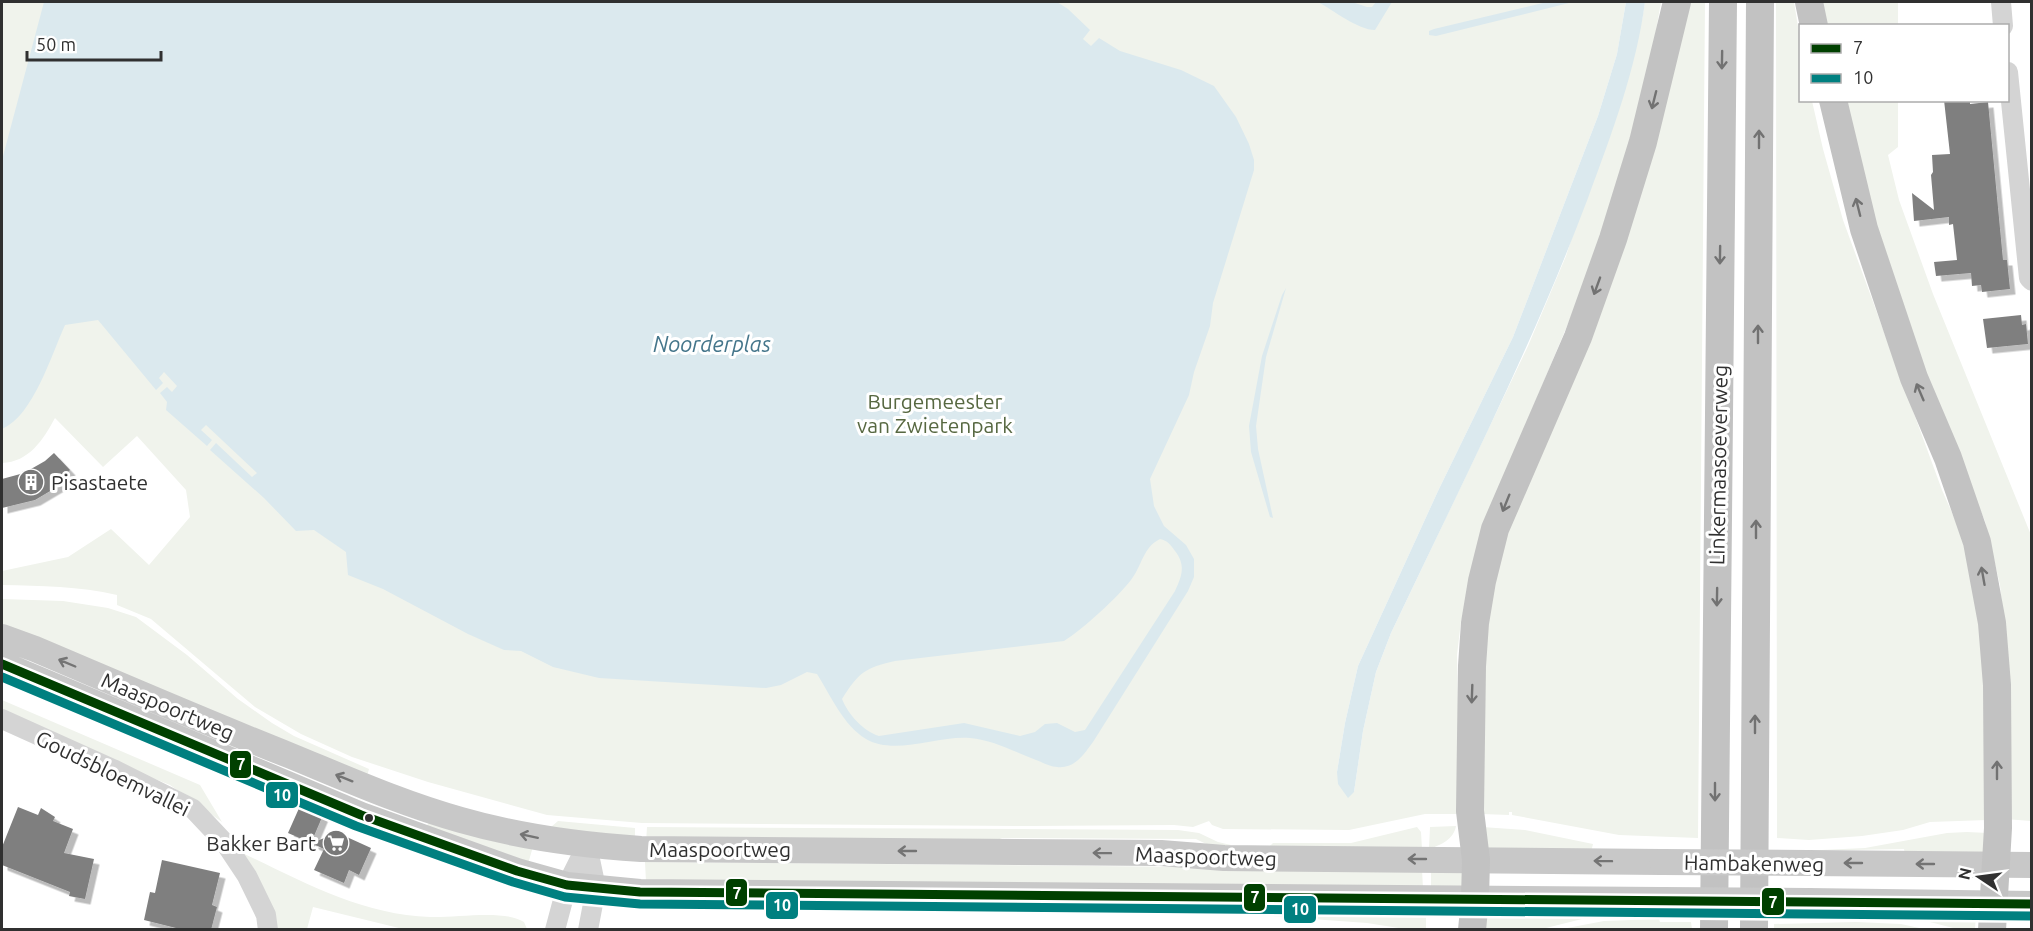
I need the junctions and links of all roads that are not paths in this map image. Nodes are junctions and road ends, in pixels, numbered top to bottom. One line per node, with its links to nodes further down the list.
1 (1677, 2): 16 (highway, one-way to 16)
2 (1723, 2): 28 (highway, Linkermaasoeverweg, one-way to 28)
3 (1760, 2): 29 (highway, Linkermaasoeverweg, one-way to 3)
4 (1809, 2): 6 (highway)
5 (2001, 2): 7 (street)
6 (1814, 24)
7 (2003, 24)
8 (2009, 84): 10 (street)
9 (1833, 102): 17 (highway, one-way to 9)
10 (2024, 171): 11 (street)
11 (2031, 281)
12 (2, 637): 15 (main road, Maaspoortweg, one-way to 12)
13 (2, 664): 19 (main road, Maaspoortweg)
14 (2, 719): 24 (street, Goudsbloemvallei)
15 (587, 845): 16 (main road, Maaspoortweg, one-way to 15); 19 (street); 20 (street)
16 (1476, 860): 17 (main road, Hambakenweg, one-way to 16, bridge); 21 (highway)
17 (1995, 864): 18 (main road, Hambakenweg); 23 (highway)
18 (2031, 865)
19 (567, 885): 20 (main road, Maaspoortweg); 25 (street)
20 (596, 888): 21 (main road, Maaspoortweg); 26 (street)
21 (1475, 899): 23 (main road, Hambakenweg, bridge); 27 (highway)
22 (2031, 904): 23 (main road, Hambakenweg)
23 (1993, 916)
24 (268, 930)
25 (555, 930)
26 (588, 930)
27 (1472, 930)
28 (1714, 930)
29 (1754, 930)

